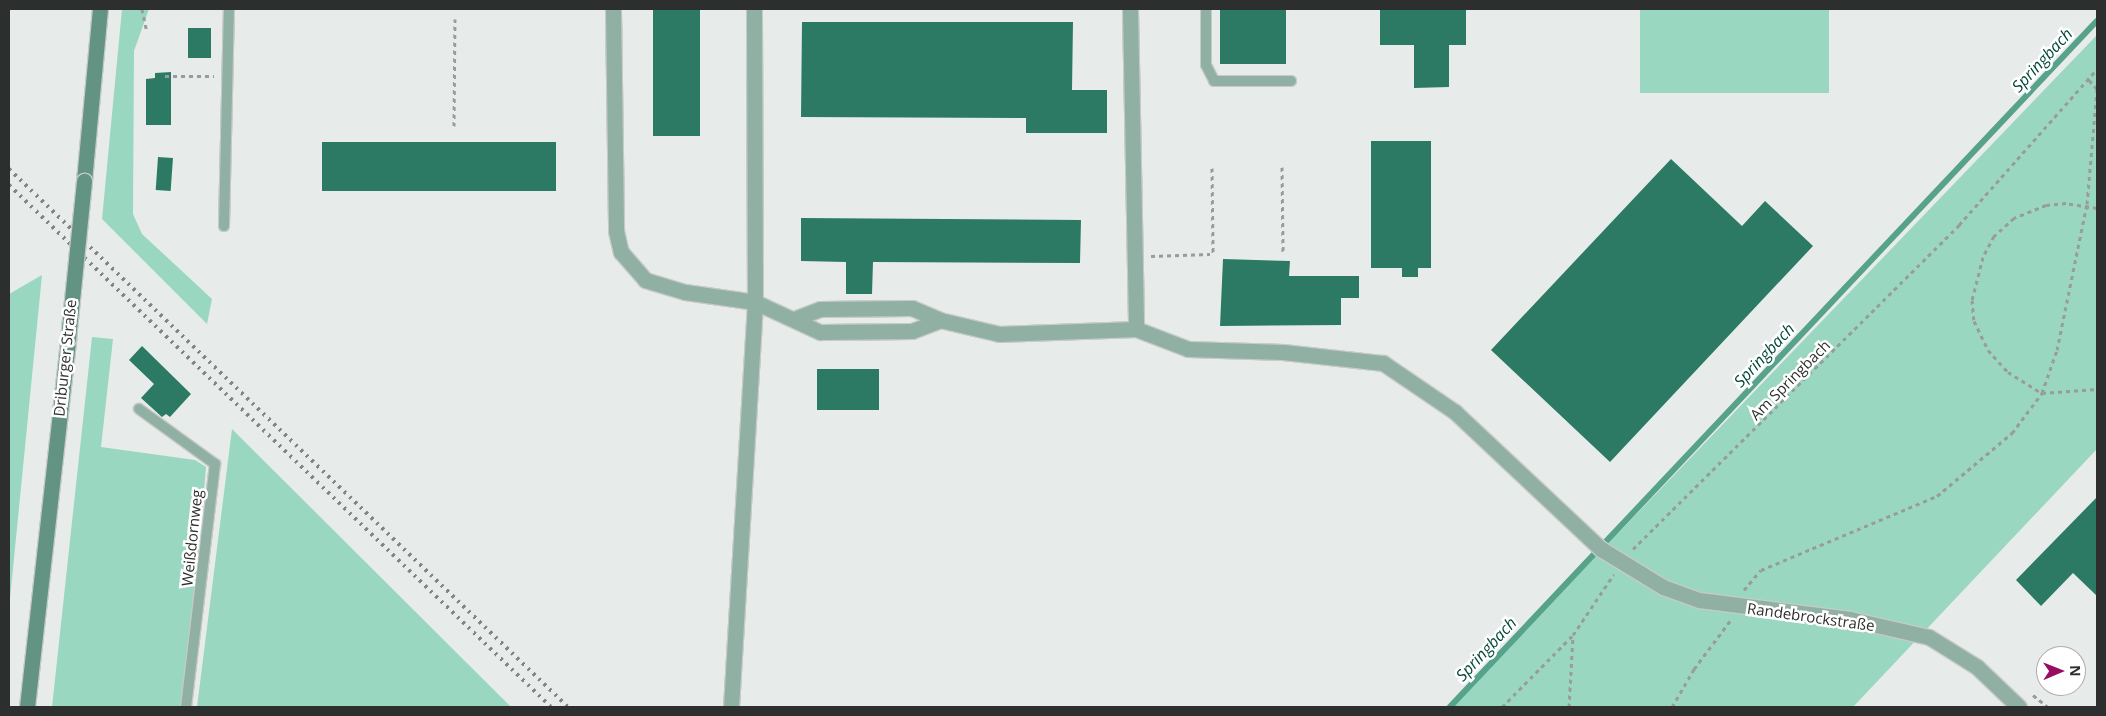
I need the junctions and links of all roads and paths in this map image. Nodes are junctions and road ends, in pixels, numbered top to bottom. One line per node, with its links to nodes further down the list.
1 (100, 9): 33 (main road, Driburger Straße, bridge)
2 (142, 9): 9 (path)
3 (229, 9): 12 (lane)
4 (613, 9): 23 (street)
5 (754, 9): 23 (street)
6 (1130, 9): 22 (street)
7 (1206, 9): 14 (lane)
8 (455, 19): 15 (path)
9 (147, 32)
10 (2097, 69): 13 (path, Am Springbach)
11 (165, 76): 12 (path)
12 (228, 76): 20 (lane)
13 (2088, 80): 18 (path); 30 (path, Am Springbach)
14 (1291, 81)
15 (454, 126)
16 (1282, 167): 21 (path)
17 (1212, 168): 22 (path)
18 (2087, 204): 19 (path); 28 (path); 28 (path)
19 (2097, 208)
20 (224, 226)
21 (1283, 254)
22 (1135, 257): 26 (street)
23 (755, 302): 24 (street); 35 (street)
24 (794, 319): 25 (street); 25 (street)
25 (940, 320): 26 (street)
26 (1136, 329): 30 (street, Randebrockstraße)
27 (2097, 389): 28 (path)
28 (2042, 393): 31 (path)
29 (139, 409): 34 (lane, Weißdornweg)
30 (1622, 564): 31 (street, Randebrockstraße); 32 (path, Am Springbach)
31 (1736, 607): 38 (path); 39 (street, Randebrockstraße)
32 (1573, 635): 36 (path, Am Springbach); 37 (path)
33 (27, 707)
34 (186, 707)
35 (731, 707)
36 (1502, 707)
37 (1569, 707)
38 (1672, 707)
39 (2020, 707)

